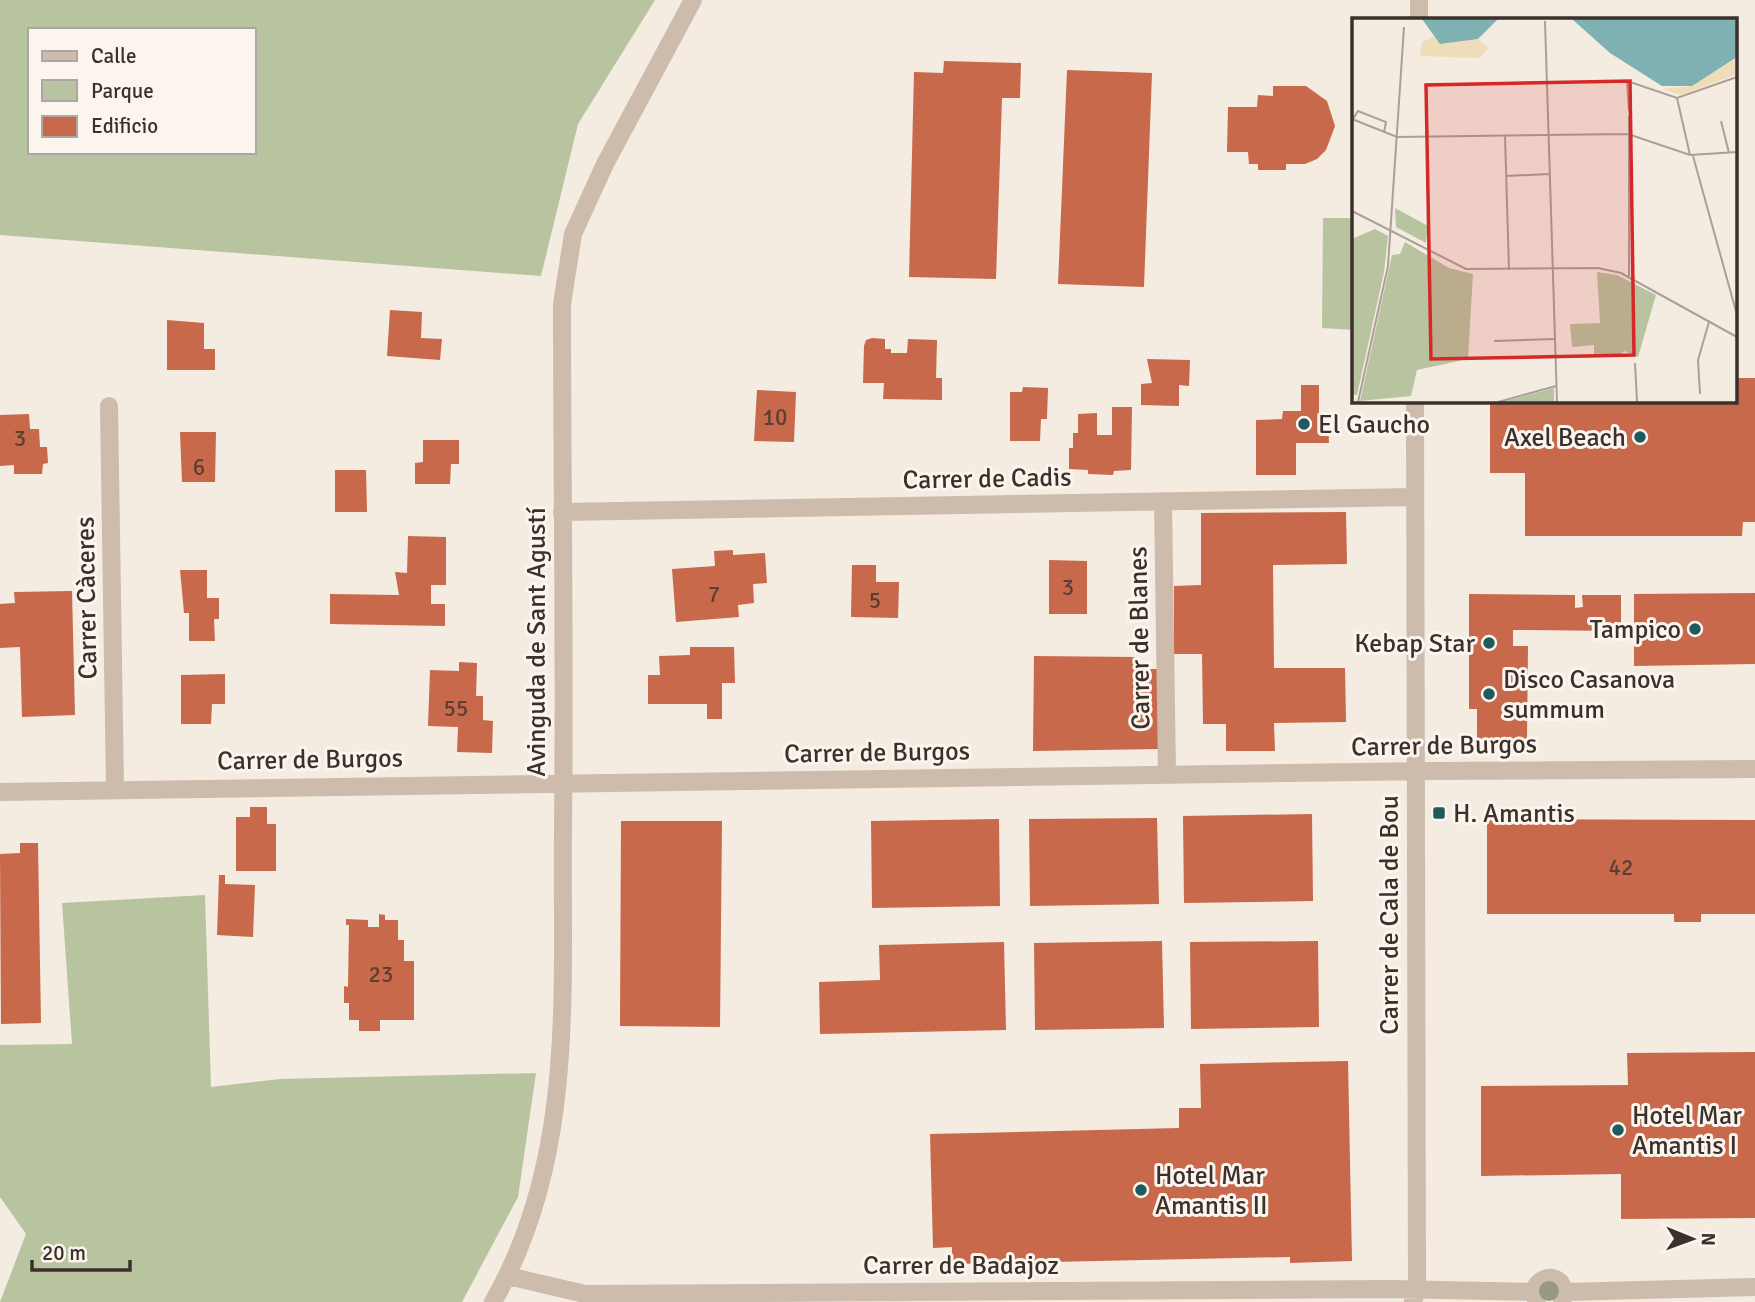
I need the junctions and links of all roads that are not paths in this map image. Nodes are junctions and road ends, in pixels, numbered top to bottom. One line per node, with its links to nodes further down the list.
1 (693, 0): 8 (street, Avinguda de Sant Agustí)
2 (1419, 0): 3 (street)
3 (1419, 18)
4 (1415, 402): 6 (street, Carrer de Cala de Bou)
5 (109, 406): 13 (street, Carrer Càceres)
6 (1414, 497): 7 (street, Carrer de Cadis); 10 (street, Carrer de Cala de Bou)
7 (1163, 501): 8 (street, Carrer de Cadis); 11 (street, Carrer de Blanes)
8 (562, 512): 12 (street, Avinguda de Sant Agustí)
9 (1755, 769): 10 (street, Carrer de Burgos)
10 (1415, 771): 11 (street, Carrer de Burgos); 17 (street, Carrer de Cala de Bou)
11 (1167, 774): 12 (street, Carrer de Burgos)
12 (564, 782): 13 (street, Carrer de Burgos); 15 (street, Avinguda de Sant Agustí)
13 (115, 788): 14 (street, Carrer de Burgos)
14 (0, 792)
15 (508, 1276): 17 (street, Carrer de Badajoz); 20 (street, Avinguda de Sant Agustí)
16 (1755, 1289): 19 (street); 21 (street)
17 (1415, 1295): 18 (street, Carrer de Badajoz)
18 (1535, 1297): 19 (street)
19 (1563, 1297)
20 (493, 1302)
21 (1751, 1302)

